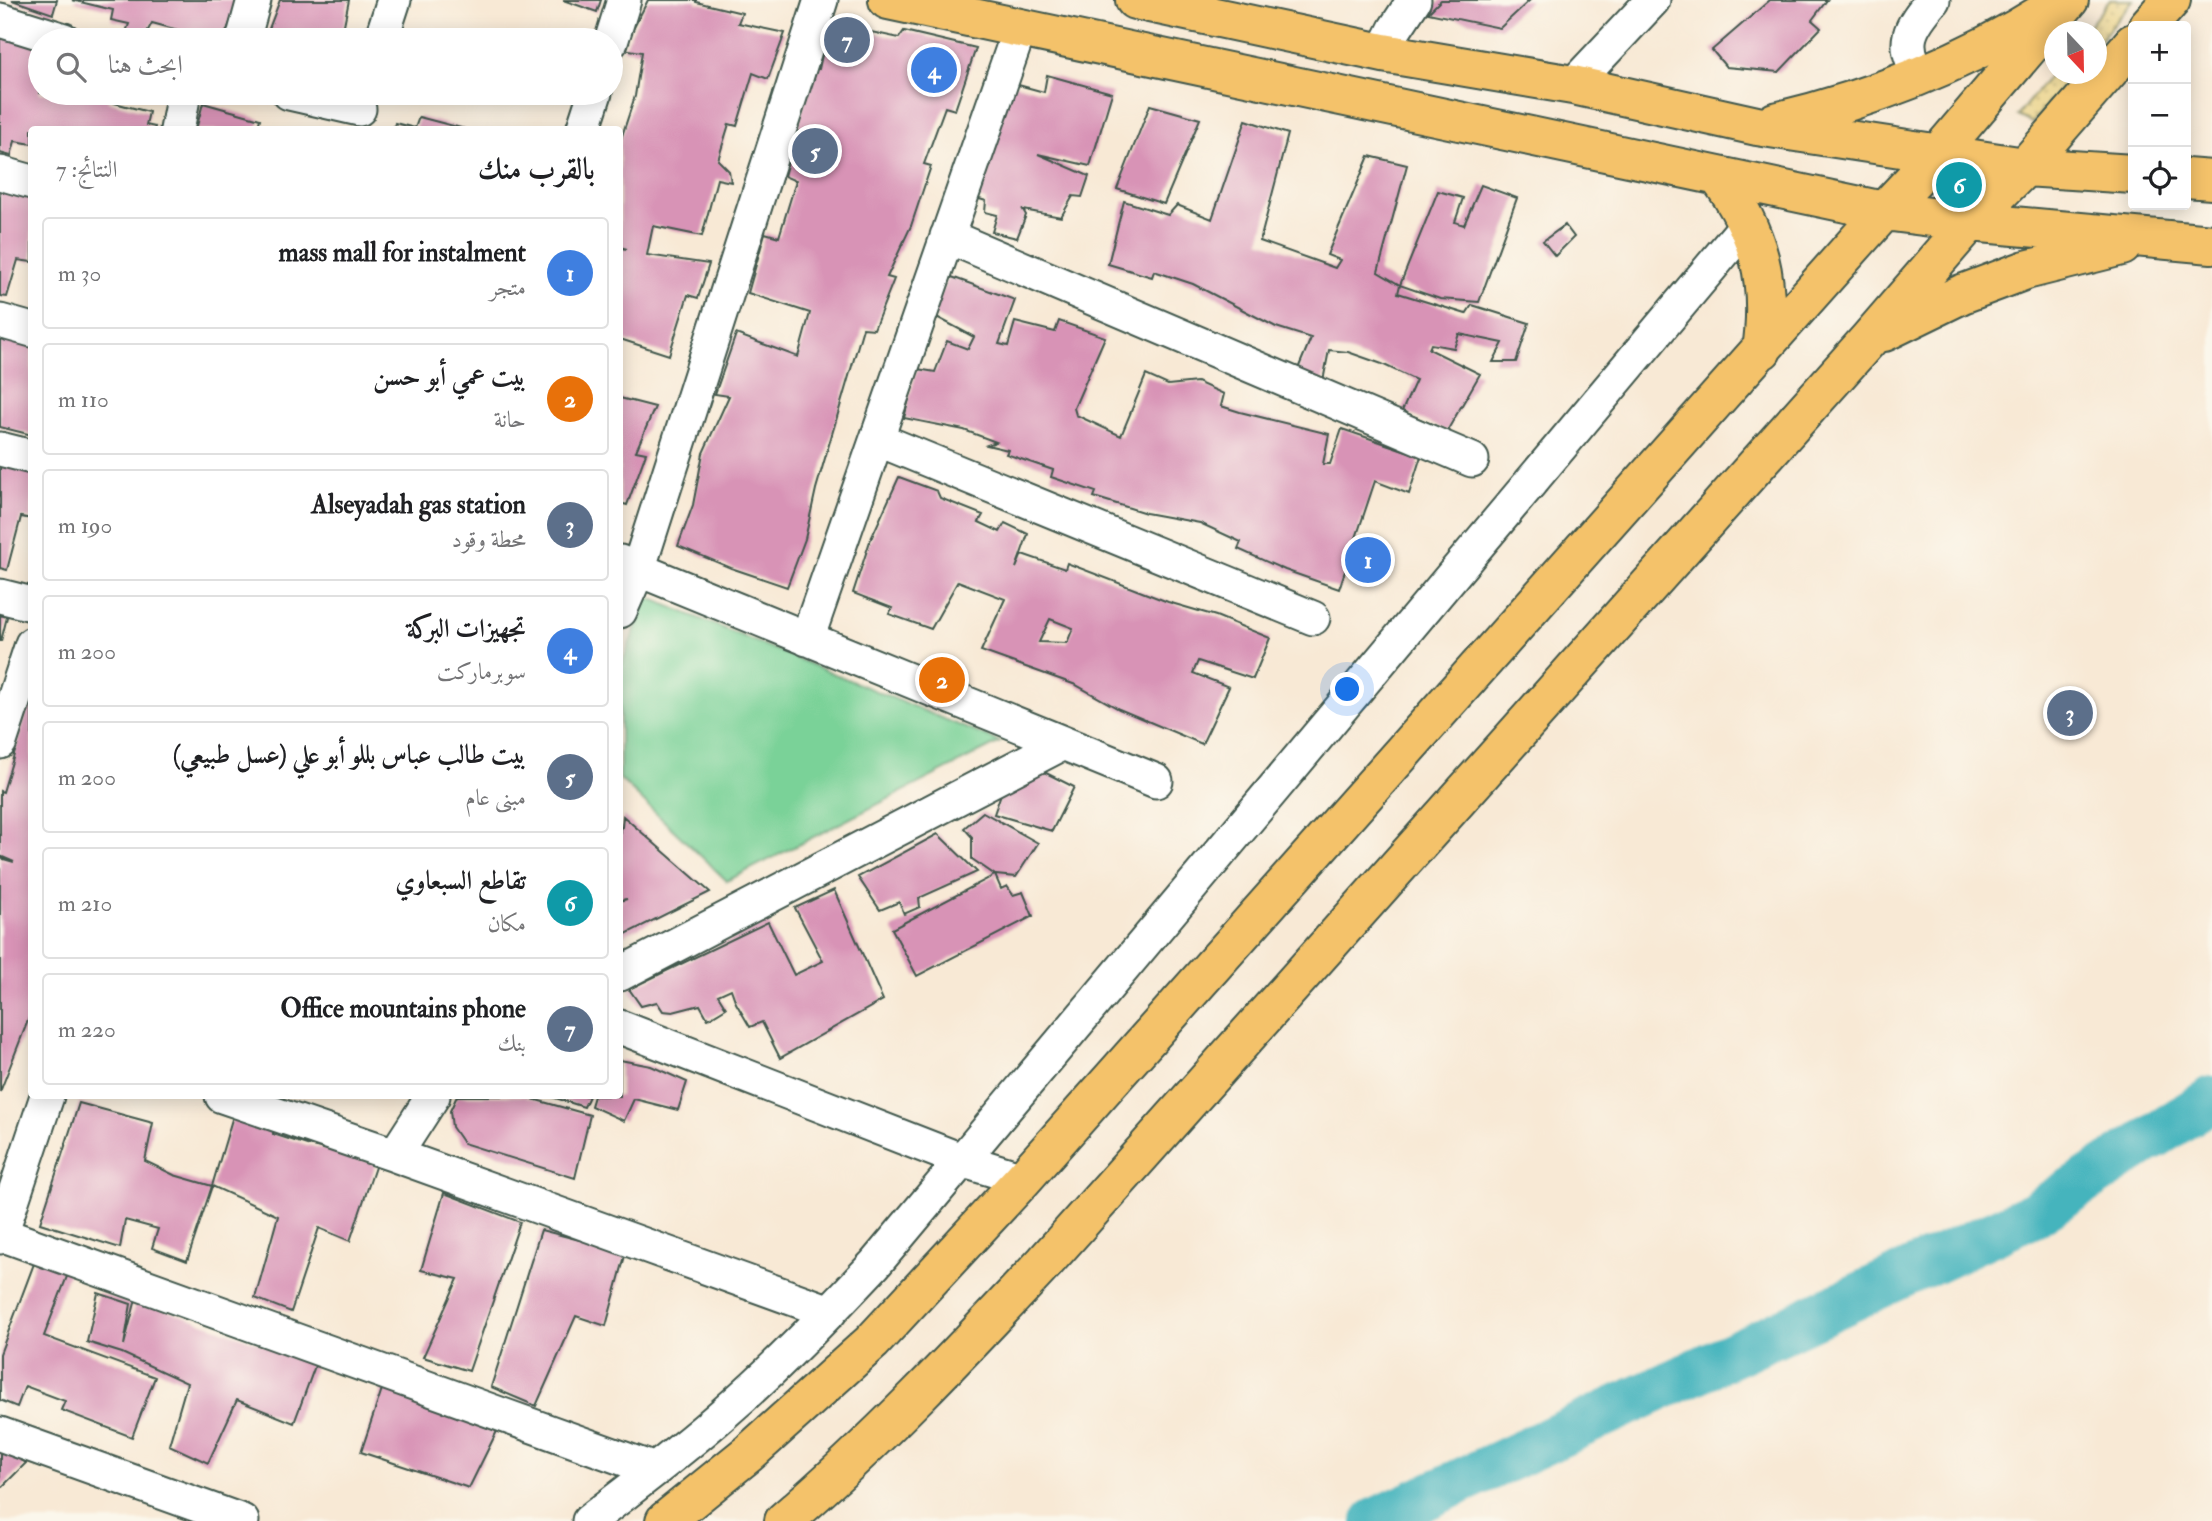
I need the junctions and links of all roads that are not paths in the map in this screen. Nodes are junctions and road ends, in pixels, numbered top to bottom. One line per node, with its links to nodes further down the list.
1 (254, 0): 12 (street)
2 (394, 0): 13 (street)
3 (624, 0): 14 (street)
4 (821, 0): 48 (street)
5 (888, 0): 15 (main road)
6 (1414, 0): 18 (street)
7 (1653, 0): 20 (street)
8 (1933, 0): 19 (street)
9 (2067, 0): 19 (main road); 28 (main road)
10 (1150, 1): 18 (main road)
11 (0, 20): 16 (street)
12 (246, 28)
13 (386, 28)
14 (616, 28)
15 (1020, 28): 32 (main road); 37 (street)
16 (28, 29)
17 (2128, 49): 29 (main road)
18 (1383, 53): 20 (main road)
19 (1922, 76): 27 (main road)
20 (1573, 85): 27 (main road)
21 (182, 105): 25 (street)
22 (338, 105): 24 (street)
23 (590, 105): 26 (street)
24 (359, 110)
25 (178, 126)
26 (584, 126)
27 (1757, 126): 28 (main road)
28 (1938, 154): 29 (main road); 34 (main road)
29 (2025, 167): 31 (main road); 35 (main road)
30 (0, 173): 33 (street)
31 (2128, 174)
32 (1719, 177): 34 (main road); 36 (main road)
33 (28, 181)
34 (1884, 211): 35 (main road); 43 (main road)
35 (1970, 222): 38 (main road); 42 (main road)
36 (1748, 223): 43 (main road); 64 (street)
37 (947, 236): 44 (street); 47 (street)
38 (2170, 240): 39 (main road); 42 (main road)
39 (2212, 244)
40 (0, 321): 41 (street)
41 (28, 329)
42 (1869, 339): 73 (main road)
43 (1762, 350): 65 (main road)
44 (877, 439): 52 (street); 53 (street)
45 (0, 449): 46 (street)
46 (28, 456)
47 (1472, 460)
48 (629, 566): 50 (street); 53 (street)
49 (0, 596): 51 (street)
50 (623, 596)
51 (28, 603)
52 (1313, 618)
53 (807, 639): 56 (street)
54 (28, 656): 55 (street)
55 (1, 733)
56 (1063, 743): 57 (street); 58 (street)
57 (1156, 781)
58 (623, 972)
59 (623, 1028): 64 (street)
60 (46, 1099): 66 (street)
61 (231, 1099): 63 (street)
62 (431, 1099): 63 (street)
63 (395, 1155): 67 (street)
64 (961, 1160): 65 (street); 67 (street)
65 (1023, 1179): 72 (main road)
66 (1, 1236): 69 (street)
67 (830, 1312): 69 (street)
68 (0, 1434): 70 (street)
69 (655, 1470): 71 (street)
70 (242, 1521)
71 (589, 1521)
72 (665, 1521)
73 (784, 1521)

